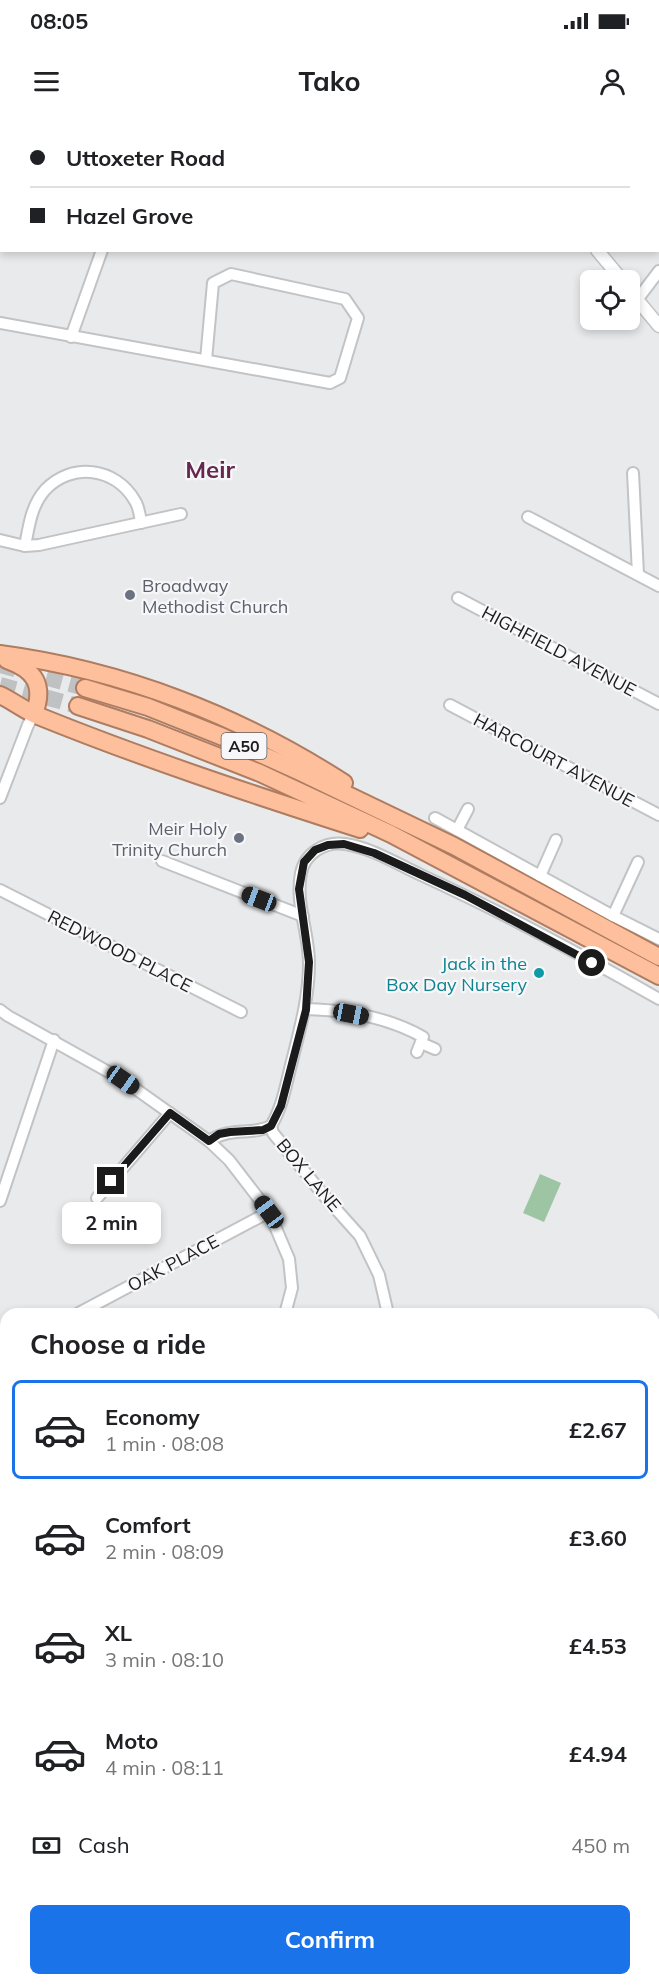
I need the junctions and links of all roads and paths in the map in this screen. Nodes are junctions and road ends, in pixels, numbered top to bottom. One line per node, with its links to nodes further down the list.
1 (101, 252): 9 (street)
2 (599, 252): 3 (street)
3 (614, 270)
4 (659, 271): 5 (street)
5 (640, 289)
6 (640, 302): 8 (street)
7 (0, 323): 9 (street)
8 (659, 326)
9 (71, 337): 10 (street)
10 (206, 360): 10 (street)
11 (633, 473): 17 (street)
12 (181, 514): 14 (street)
13 (528, 517): 17 (street)
14 (141, 523): 16 (street); 16 (street)
15 (0, 540): 16 (street)
16 (25, 546)
17 (638, 574): 18 (street)
18 (659, 586)
19 (458, 598): 23 (street, HIGHFIELD AVENUE)
20 (0, 656): 26 (highway); 30 (highway)
21 (85, 688): 30 (highway, A50)
22 (0, 695): 26 (highway)
23 (659, 704)
24 (450, 705): 29 (street, HARCOURT AVENUE)
25 (78, 706): 34 (highway, A50)
26 (34, 714): 27 (street); 34 (highway)
27 (0, 798)
28 (468, 809): 32 (street)
29 (659, 815)
30 (398, 818): 42 (highway, A50)
31 (435, 818): 32 (street)
32 (457, 830): 37 (street)
33 (556, 840): 37 (street)
34 (415, 847): 43 (highway, A50)
35 (638, 862): 40 (street)
36 (168, 867): 39 (street)
37 (540, 876): 40 (street)
38 (0, 890): 47 (street, REDWOOD PLACE)
39 (303, 916): 44 (street, BOX LANE); 46 (street, BOX LANE)
40 (613, 916): 41 (street)
41 (659, 939)
42 (659, 957)
43 (659, 976)
44 (659, 999)
45 (0, 1010): 48 (street)
46 (306, 1010): 49 (street); 51 (street, BOX LANE)
47 (241, 1012)
48 (54, 1040): 50 (street); 54 (street)
49 (435, 1049)
50 (170, 1113): 52 (street); 53 (street)
51 (271, 1126): 52 (street); 58 (street, BOX LANE)
52 (209, 1141): 55 (street)
53 (97, 1198)
54 (0, 1201)
55 (269, 1212): 56 (street, OAK PLACE); 57 (street)
56 (88, 1308)
57 (287, 1308)
58 (386, 1308)

